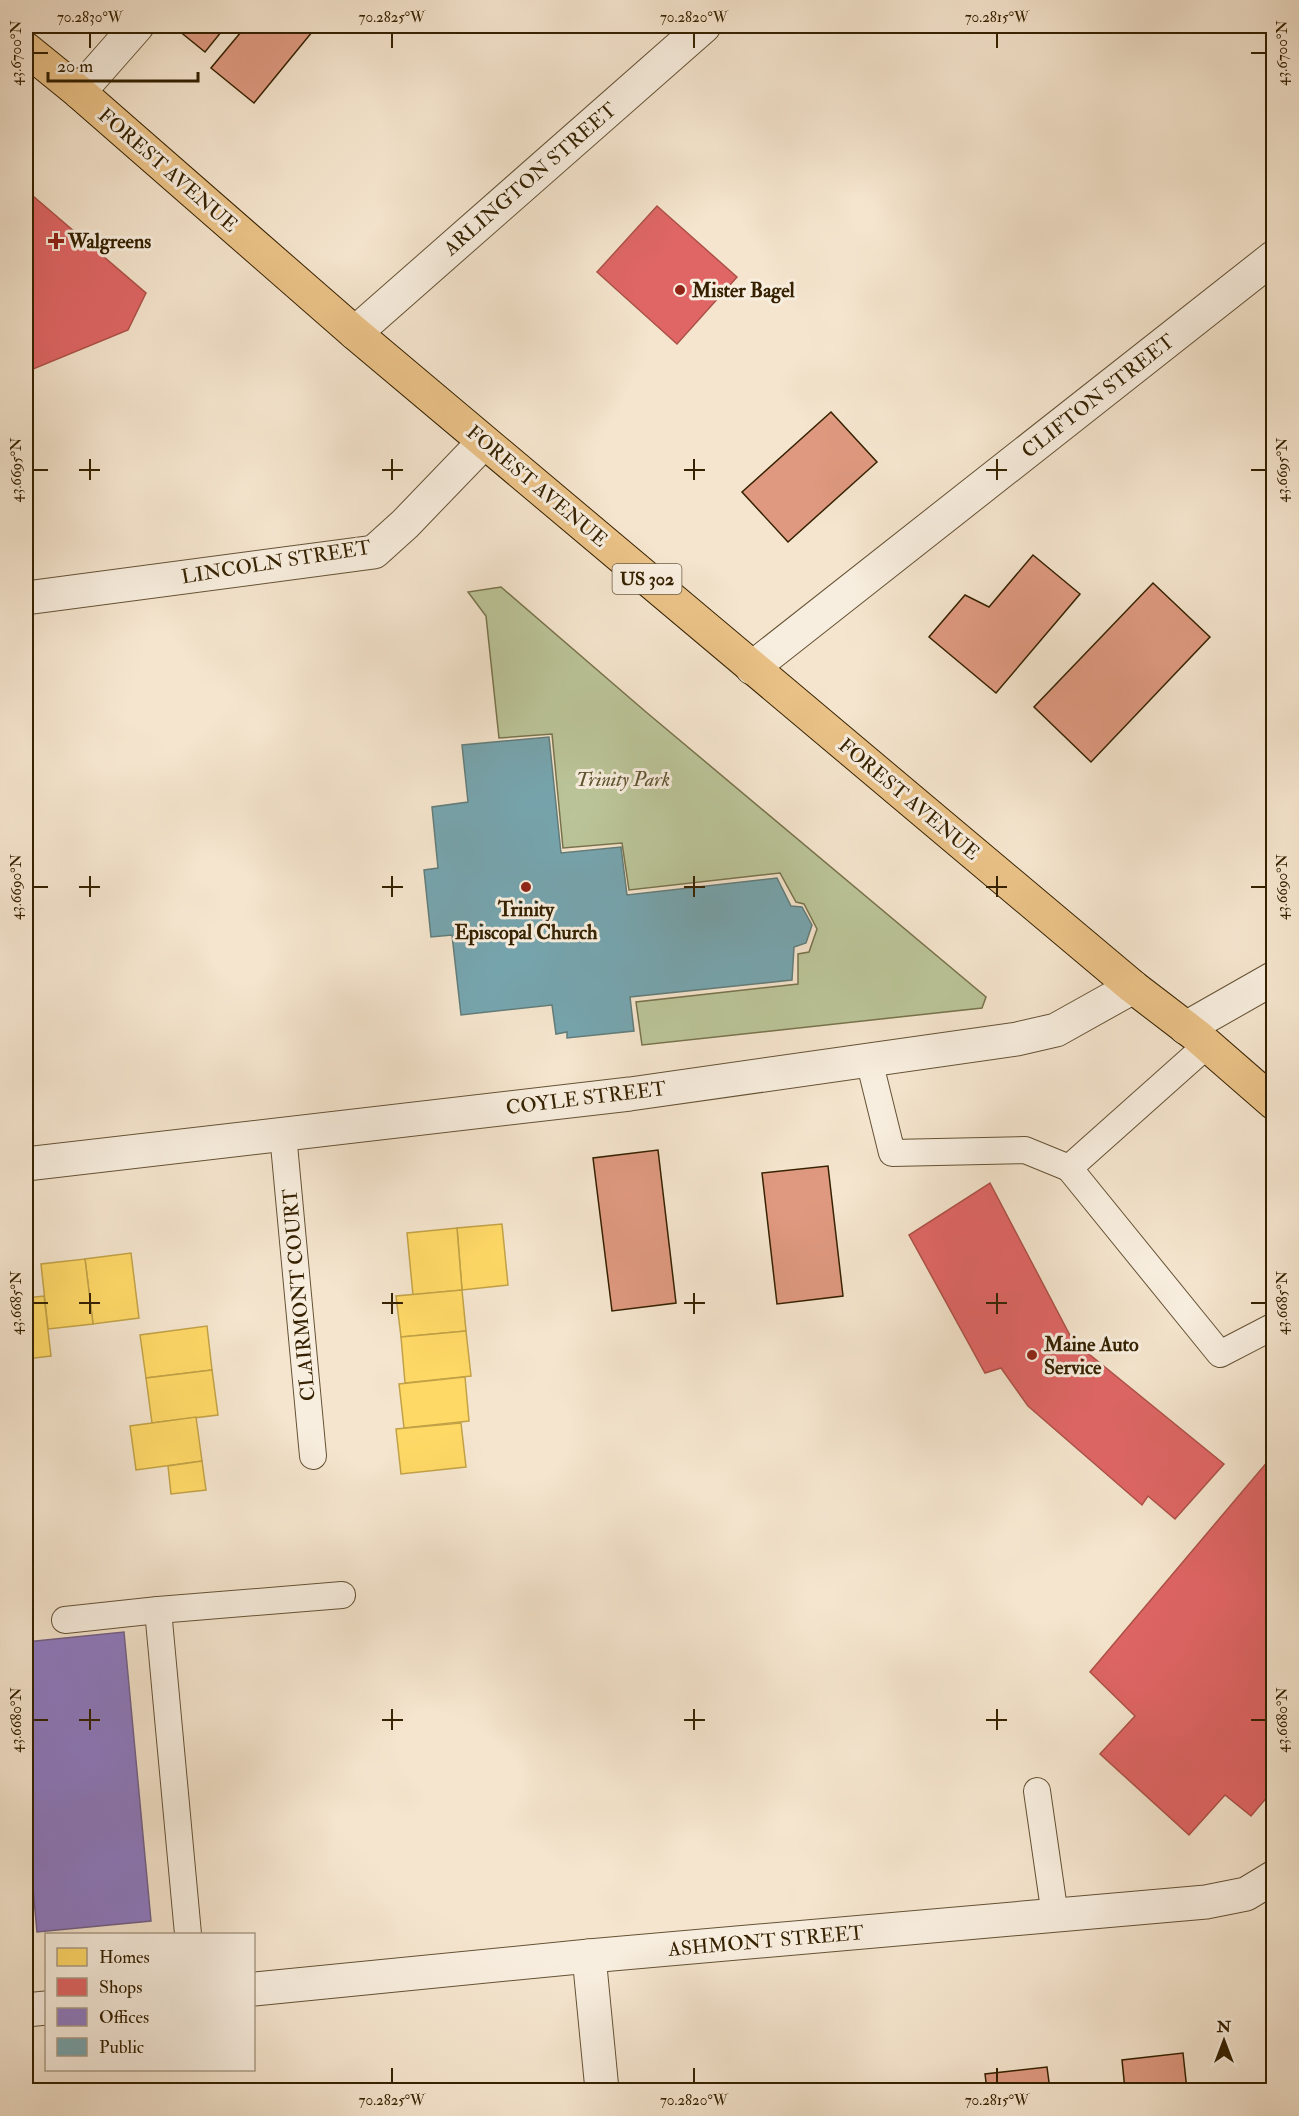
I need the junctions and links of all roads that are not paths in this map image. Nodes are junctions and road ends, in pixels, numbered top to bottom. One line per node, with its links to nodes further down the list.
1 (137, 26): 4 (street)
2 (704, 26): 6 (street, ARLINGTON STREET)
3 (26, 49): 4 (highway, FOREST AVENUE / US 302)
4 (79, 92): 6 (highway, FOREST AVENUE / US 302)
5 (1274, 257): 9 (street, CLIFTON STREET)
6 (355, 333): 7 (highway, FOREST AVENUE / US 302)
7 (484, 442): 8 (street, LINCOLN STREET); 9 (highway, FOREST AVENUE / US 302)
8 (26, 598)
9 (752, 668): 11 (highway, FOREST AVENUE / US 302)
10 (1274, 978): 12 (street)
11 (1133, 987): 12 (highway, FOREST AVENUE / US 302); 13 (street, COYLE STREET)
12 (1196, 1036): 14 (highway, FOREST AVENUE / US 302); 17 (lane)
13 (869, 1060): 15 (street, COYLE STREET); 17 (lane)
14 (1274, 1103)
15 (283, 1134): 16 (street, COYLE STREET); 19 (lane, CLAIRMONT COURT)
16 (26, 1164)
17 (1069, 1168): 18 (lane)
18 (1274, 1326)
19 (313, 1456)
20 (342, 1595): 21 (lane)
21 (158, 1610): 22 (lane); 26 (lane)
22 (65, 1620)
23 (1037, 1791): 25 (lane)
24 (1274, 1877): 25 (street, ASHMONT STREET)
25 (1055, 1916): 27 (street, ASHMONT STREET)
26 (188, 1933)
27 (589, 1956): 28 (street, ASHMONT STREET); 31 (street)
28 (255, 1989)
29 (45, 2008): 30 (street)
30 (26, 2010)
31 (602, 2091)

